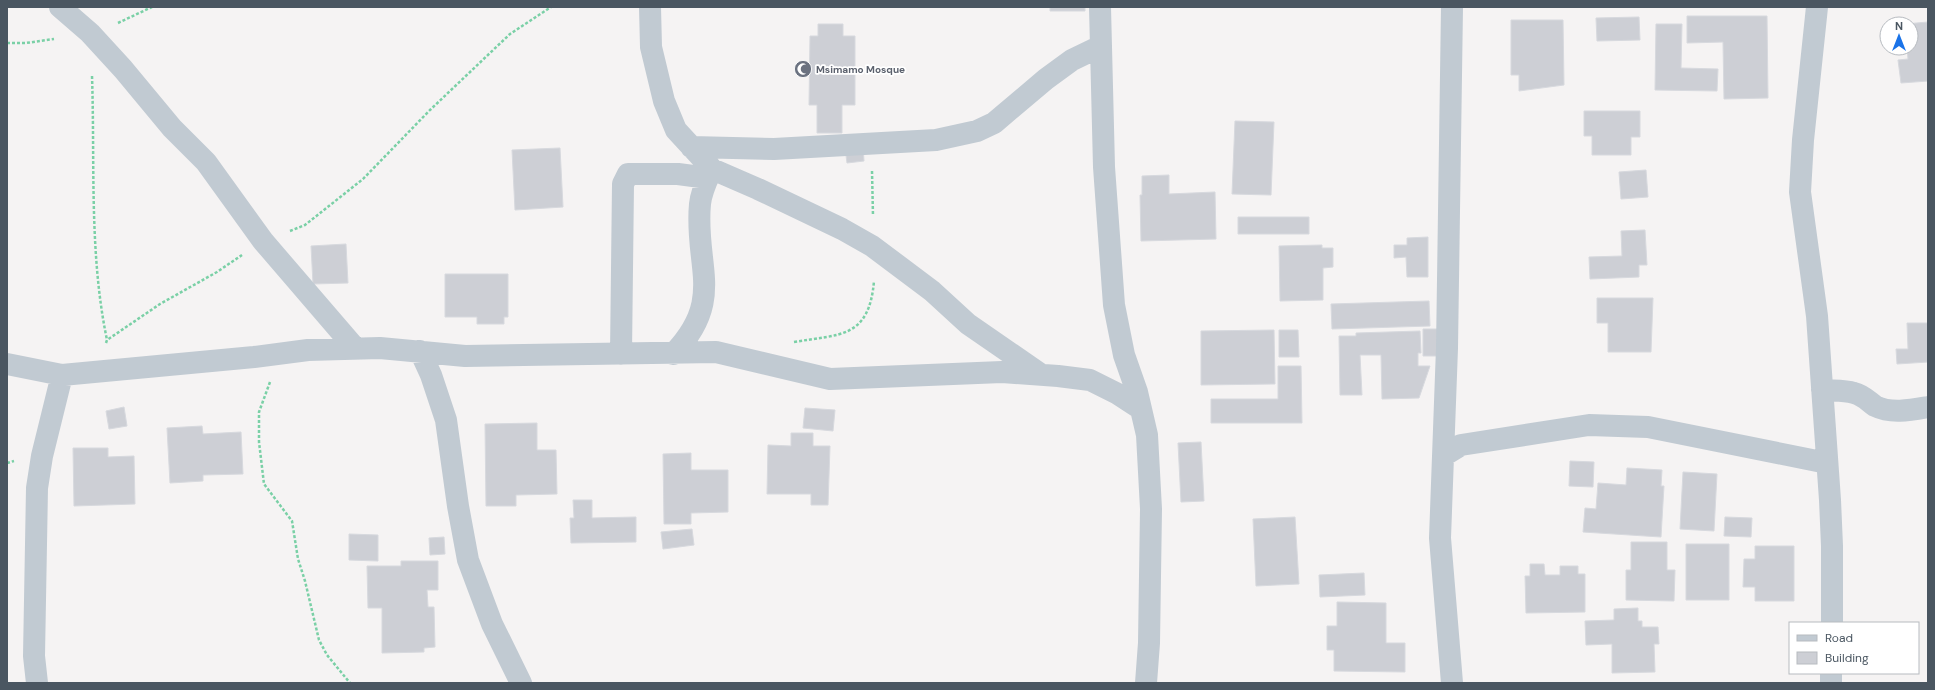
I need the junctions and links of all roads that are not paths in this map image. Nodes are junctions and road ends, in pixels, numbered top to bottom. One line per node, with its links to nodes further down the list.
1 (60, 7): 9 (street)
2 (650, 7): 7 (street)
3 (1100, 7): 6 (street)
4 (1452, 7): 19 (street)
5 (1817, 7): 16 (street)
6 (1101, 46): 7 (street); 18 (street)
7 (691, 147): 8 (street)
8 (710, 173): 11 (street); 12 (street); 14 (street)
9 (355, 348): 10 (street); 15 (street)
10 (420, 351): 11 (street); 23 (street)
11 (621, 354): 12 (street)
12 (673, 354): 14 (street)
13 (7, 364): 15 (street)
14 (1039, 373): 18 (street)
15 (62, 375): 22 (street)
16 (1822, 390): 17 (street); 20 (street)
17 (1928, 407)
18 (1141, 409): 24 (street)
19 (1443, 456): 20 (street); 25 (street)
20 (1827, 463): 21 (street)
21 (1832, 622)
22 (37, 683)
23 (521, 683)
24 (1146, 683)
25 (1452, 683)

